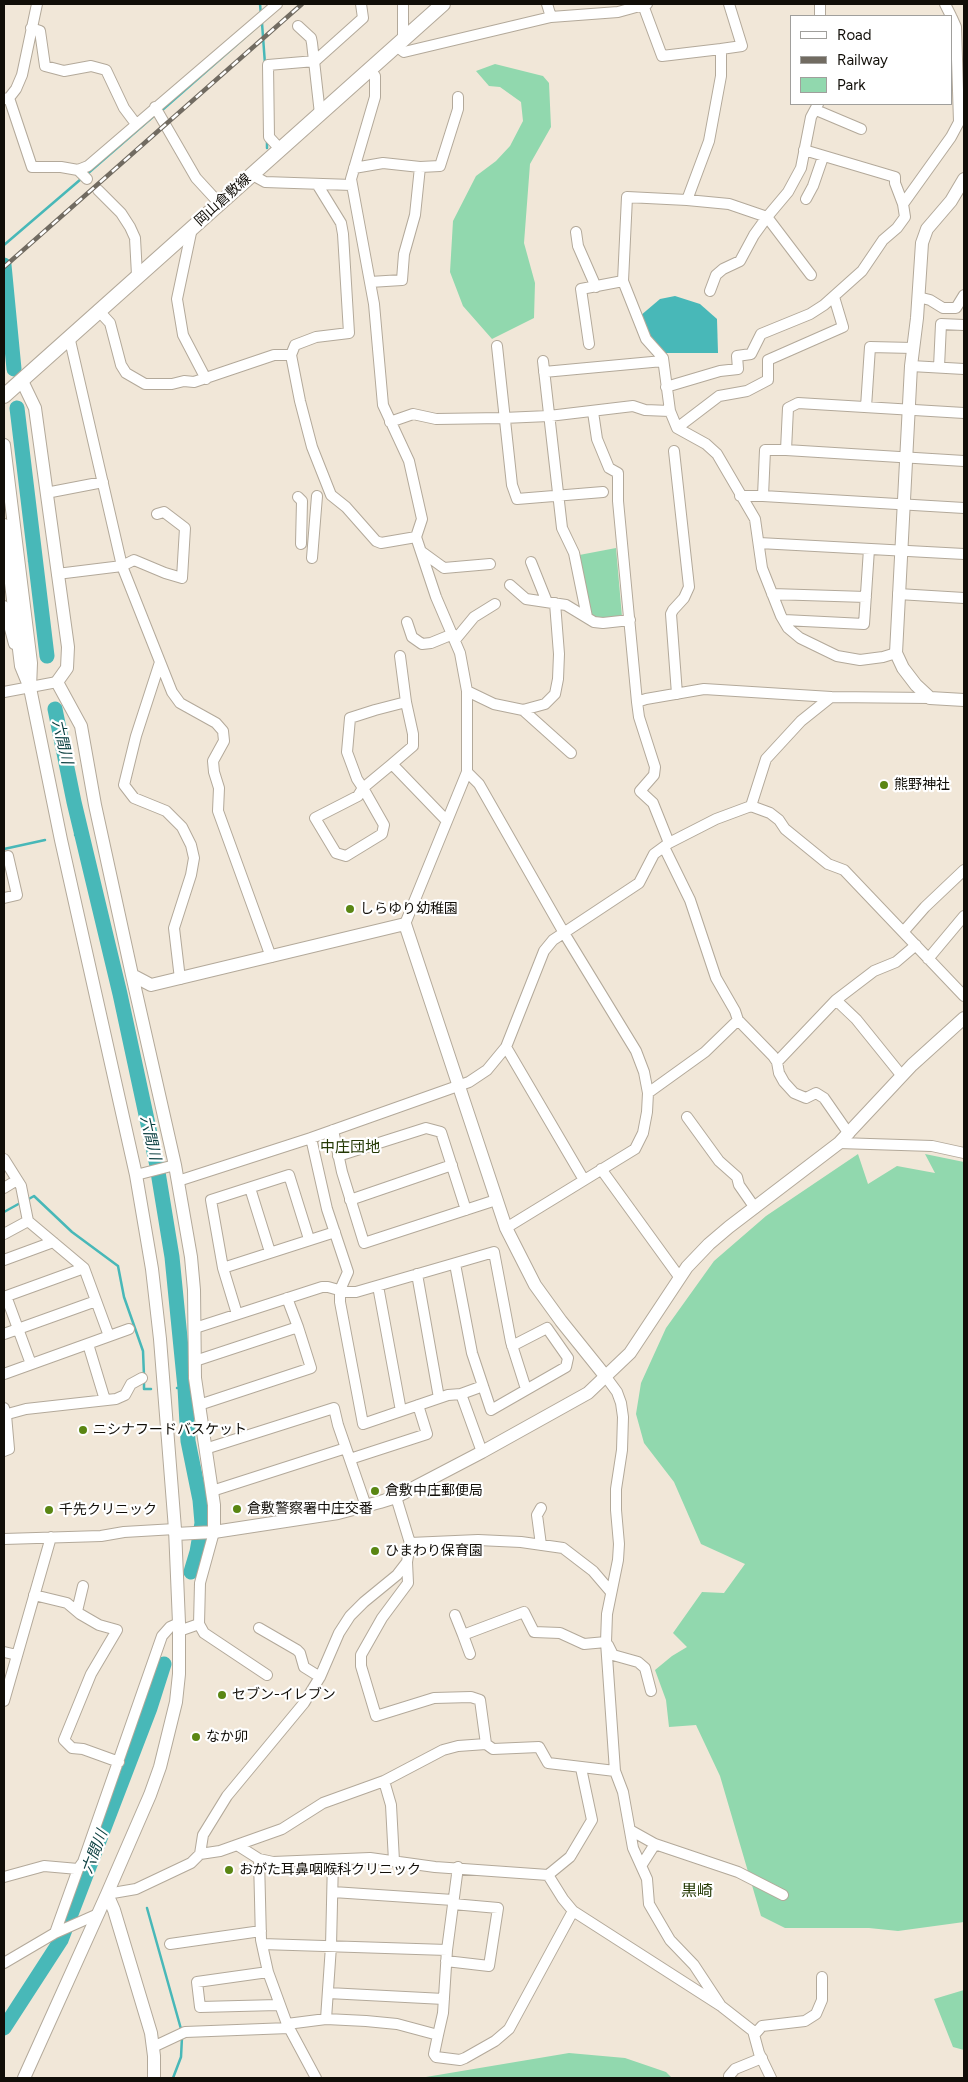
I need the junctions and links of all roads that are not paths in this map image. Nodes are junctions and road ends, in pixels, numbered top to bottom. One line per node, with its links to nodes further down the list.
1 (37, 4): 14 (street)
2 (264, 4): 10 (street)
3 (277, 4): 10 (street)
4 (361, 4): 17 (street)
5 (403, 4): 15 (street)
6 (443, 4): 15 (main road, 岡山倉敷線)
7 (547, 4): 11 (street)
8 (645, 4): 11 (street); 16 (street)
9 (729, 4): 16 (street)
10 (262, 17): 23 (street)
11 (551, 17): 15 (street)
12 (953, 21): 19 (street)
13 (298, 26): 17 (street)
14 (31, 28): 21 (street); 25 (street)
15 (399, 43): 18 (main road, 岡山倉敷線)
16 (721, 49): 38 (street)
17 (315, 61): 24 (street); 27 (street)
18 (370, 70): 24 (main road, 岡山倉敷線); 31 (street)
19 (955, 83): 40 (street)
20 (458, 97): 30 (street)
21 (6, 99): 25 (street)
22 (817, 107): 26 (street); 28 (street)
23 (158, 111): 25 (street); 39 (street)
24 (320, 114): 27 (main road, 岡山倉敷線)
25 (136, 124)
26 (861, 129)
27 (280, 149): 32 (main road, 岡山倉敷線)
28 (804, 150): 29 (street); 41 (street)
29 (823, 156): 37 (street); 40 (street)
30 (420, 167): 31 (street); 47 (street)
31 (354, 168): 35 (street)
32 (252, 173): 34 (street); 39 (main road, 岡山倉敷線)
33 (964, 179): 52 (street)
34 (317, 184): 35 (street); 59 (street)
35 (352, 185): 47 (street)
36 (98, 190): 44 (street)
37 (806, 199)
38 (687, 200): 41 (street); 46 (street)
39 (219, 203): 42 (main road, 岡山倉敷線)
40 (903, 204): 51 (street)
41 (767, 217): 45 (street); 49 (street)
42 (192, 228): 44 (main road, 岡山倉敷線); 64 (street)
43 (576, 232): 48 (street)
44 (138, 275): 53 (main road, 岡山倉敷線)
45 (811, 275)
46 (622, 281): 48 (street); 60 (street)
47 (370, 282): 75 (street)
48 (596, 287): 56 (street)
49 (710, 290)
50 (964, 295): 52 (street)
51 (834, 297): 66 (street); 76 (street)
52 (918, 298): 58 (street)
53 (98, 310): 55 (main road, 岡山倉敷線); 64 (street)
54 (964, 325): 62 (street)
55 (69, 336): 65 (main road, 岡山倉敷線); 82 (street)
56 (588, 344)
57 (497, 346): 74 (street)
58 (913, 348): 61 (street); 68 (street)
59 (291, 355): 64 (street); 85 (street)
60 (663, 361): 66 (street); 73 (street)
61 (911, 366): 62 (street); 69 (street)
62 (939, 368): 63 (street)
63 (964, 369)
64 (206, 379)
65 (22, 381): 67 (main road, 岡山倉敷線); 84 (street)
66 (666, 387): 70 (street)
67 (4, 396)
68 (866, 407): 69 (street); 78 (street)
69 (909, 409): 72 (street); 80 (street)
70 (670, 411): 71 (street); 76 (street)
71 (593, 412): 73 (street); 115 (street)
72 (964, 413)
73 (549, 416): 74 (street); 87 (street)
74 (504, 418): 75 (street); 87 (street)
75 (390, 422): 94 (street)
76 (677, 428): 88 (street)
77 (4, 445): 124 (street)
78 (786, 450): 80 (street); 89 (street)
79 (674, 451): 127 (street)
80 (906, 457): 81 (street); 90 (street)
81 (964, 461)
82 (103, 482): 84 (street); 104 (street)
83 (603, 492): 87 (street)
84 (46, 493): 105 (street)
85 (331, 495): 86 (street); 94 (street)
86 (318, 496): 96 (street); 101 (street)
87 (558, 496): 114 (street)
88 (740, 496): 89 (street); 95 (street)
89 (763, 496): 90 (street)
90 (903, 504): 91 (street); 98 (street)
91 (964, 508)
92 (157, 514): 104 (street)
93 (4, 525): 122 (street)
94 (416, 537): 99 (street)
95 (758, 543): 97 (street); 107 (street)
96 (301, 544)
97 (869, 549): 98 (street); 109 (street)
98 (901, 550): 100 (street); 108 (street)
99 (422, 552): 103 (street); 118 (street)
100 (964, 554)
101 (312, 558)
102 (531, 562): 111 (street)
103 (490, 564)
104 (122, 566): 105 (street); 121 (street)
105 (57, 574): 123 (street)
106 (510, 585): 111 (street)
107 (772, 594): 109 (street); 116 (street)
108 (898, 594): 110 (street); 119 (street)
109 (866, 597): 116 (street)
110 (964, 598)
111 (551, 602): 114 (street); 133 (street)
112 (495, 604): 118 (street)
113 (4, 606): 122 (street)
114 (586, 617): 115 (street)
115 (630, 620): 132 (street)
116 (784, 620): 119 (street)
117 (407, 622): 118 (street)
118 (454, 637): 125 (street)
119 (896, 653): 129 (street)
120 (400, 656): 131 (street)
121 (160, 662): 149 (street); 152 (street)
122 (21, 666): 124 (street)
123 (57, 682): 124 (street); 151 (street)
124 (30, 688): 126 (street); 175 (street)
125 (467, 691): 133 (street); 136 (street)
126 (4, 692)
127 (677, 694): 128 (street); 132 (street)
128 (831, 697): 129 (street); 138 (street)
129 (930, 698): 130 (street)
130 (964, 700)
131 (406, 702): 135 (street); 137 (street)
132 (637, 702): 140 (street)
133 (523, 710): 134 (street)
134 (571, 753)
135 (392, 764): 137 (street); 139 (street)
136 (466, 772): 139 (street); 147 (street)
137 (363, 788): 137 (street)
138 (751, 806): 140 (street); 146 (street)
139 (446, 820): 145 (street)
140 (667, 845): 147 (street); 158 (street)
141 (4, 857): 143 (street)
142 (964, 870): 146 (street)
143 (4, 898)
144 (964, 916): 150 (street)
145 (405, 924): 149 (street); 162 (street)
146 (904, 931): 148 (street)
147 (564, 933): 159 (street); 163 (street)
148 (916, 946): 150 (street); 155 (street)
149 (271, 957): 152 (street)
150 (928, 959): 154 (street)
151 (132, 974): 153 (street); 156 (street)
152 (180, 979): 153 (street)
153 (151, 985): 156 (street)
154 (964, 996)
155 (836, 1000): 160 (street); 161 (street)
156 (139, 1010): 173 (street)
157 (964, 1018): 161 (street)
158 (738, 1020): 160 (street); 163 (street)
159 (506, 1047): 162 (street); 177 (street)
160 (777, 1062): 166 (street)
161 (902, 1076): 166 (street)
162 (459, 1086): 165 (street); 182 (street)
163 (648, 1093): 174 (street)
164 (687, 1117): 183 (street)
165 (333, 1130): 167 (street); 170 (street)
166 (849, 1134): 168 (street)
167 (311, 1138): 178 (street); 187 (street)
168 (839, 1143): 169 (street); 183 (street)
169 (964, 1153)
170 (338, 1156): 172 (street); 181 (street)
171 (4, 1159): 176 (street)
172 (452, 1165): 181 (street); 184 (street)
173 (170, 1166): 175 (street); 178 (street)
174 (601, 1169): 177 (street); 197 (street)
175 (136, 1175): 235 (street)
176 (17, 1180): 179 (street); 185 (street)
177 (584, 1180): 186 (street)
178 (178, 1181): 206 (street)
179 (4, 1188)
180 (250, 1188): 189 (street); 191 (street); 195 (street)
181 (350, 1200): 184 (street)
182 (496, 1200): 184 (street); 186 (street)
183 (754, 1208): 197 (street)
184 (466, 1210)
185 (28, 1221): 188 (street); 190 (street)
186 (506, 1228): 215 (street)
187 (335, 1232): 189 (street); 199 (street)
188 (4, 1234)
189 (309, 1239): 191 (street)
190 (54, 1242): 192 (street); 194 (street)
191 (270, 1252): 195 (street)
192 (4, 1260)
193 (455, 1264): 196 (street); 211 (street); 217 (street)
194 (84, 1268): 200 (street); 202 (street)
195 (223, 1268): 203 (street)
196 (417, 1274): 198 (street); 220 (street)
197 (680, 1278): 215 (street)
198 (378, 1286): 199 (street); 224 (street)
199 (340, 1290): 201 (street); 224 (street)
200 (5, 1296): 205 (street)
201 (287, 1298): 203 (street); 204 (street)
202 (96, 1301): 205 (street); 209 (street)
203 (237, 1314): 206 (street)
204 (298, 1327): 212 (street); 222 (street)
205 (19, 1328): 208 (street); 213 (street)
206 (195, 1328): 212 (street)
207 (129, 1329): 209 (street)
208 (4, 1334)
209 (109, 1336): 210 (street)
210 (88, 1344): 213 (street); 221 (street)
211 (512, 1346): 218 (street); 218 (street)
212 (195, 1361): 222 (street)
213 (31, 1364): 214 (street)
214 (4, 1374)
215 (606, 1377): 229 (street); 243 (street)
216 (142, 1378): 221 (street)
217 (483, 1386): 218 (street); 219 (street)
218 (526, 1389)
219 (461, 1394): 220 (street); 229 (street)
220 (439, 1398): 223 (street)
221 (105, 1400): 225 (street)
222 (199, 1405): 227 (street)
223 (418, 1405): 224 (street); 230 (street)
224 (401, 1411)
225 (5, 1413): 228 (street)
226 (346, 1448): 227 (street); 230 (street); 231 (street)
227 (205, 1449): 231 (street)
228 (4, 1451)
229 (482, 1452): 232 (street)
230 (350, 1458): 233 (street)
231 (212, 1491): 236 (street)
232 (396, 1496): 233 (street); 239 (street)
233 (366, 1506): 236 (street)
234 (541, 1508): 240 (street)
235 (175, 1531): 236 (street); 237 (street); 248 (street)
236 (211, 1532): 247 (street)
237 (51, 1537): 238 (street); 244 (street)
238 (4, 1539)
239 (410, 1543): 240 (street); 241 (street)
240 (540, 1545): 243 (street)
241 (407, 1562): 256 (street); 259 (street)
242 (83, 1586): 245 (street)
243 (611, 1592): 251 (street)
244 (34, 1595): 245 (street); 254 (street)
245 (77, 1611): 260 (street)
246 (456, 1616): 250 (street)
247 (199, 1624): 248 (street); 255 (street)
248 (179, 1627): 260 (street); 277 (street)
249 (259, 1628): 256 (street)
250 (463, 1635): 251 (street); 253 (street)
251 (606, 1642): 257 (street); 262 (street)
252 (4, 1652): 254 (street)
253 (470, 1654)
254 (17, 1655): 258 (street)
255 (268, 1675)
256 (320, 1677): 267 (street)
257 (651, 1691)
258 (4, 1702)
259 (486, 1744): 261 (street); 263 (street)
260 (118, 1762): 273 (street)
261 (581, 1768): 262 (street); 274 (street)
262 (615, 1771): 264 (street)
263 (384, 1781): 266 (street); 270 (street)
264 (630, 1830): 265 (street); 271 (street)
265 (656, 1844): 271 (street); 278 (street)
266 (237, 1845): 267 (street); 268 (street)
267 (200, 1854): 277 (street)
268 (259, 1859): 269 (street); 282 (street)
269 (334, 1860): 270 (street); 276 (street)
270 (394, 1861): 272 (street)
271 (641, 1866): 295 (street)
272 (458, 1867): 274 (street); 279 (street)
273 (78, 1869): 275 (street); 283 (street)
274 (548, 1875): 280 (street)
275 (4, 1877)
276 (333, 1892): 279 (street); 286 (street)
277 (107, 1894): 281 (street); 300 (street)
278 (783, 1895)
279 (453, 1902): 287 (street); 288 (street)
280 (573, 1911): 295 (street); 299 (street)
281 (98, 1914): 283 (street); 302 (street)
282 (261, 1931): 284 (street); 285 (street)
283 (57, 1932): 289 (street)
284 (170, 1944)
285 (262, 1944): 286 (street); 290 (street)
286 (331, 1946): 287 (street); 292 (street)
287 (447, 1950): 288 (street)
288 (446, 1961): 293 (street)
289 (4, 1963)
290 (268, 1972): 294 (street); 294 (street)
291 (822, 1977): 298 (street)
292 (328, 1993): 293 (street); 296 (street)
293 (444, 1999): 299 (street)
294 (278, 2004): 297 (street)
295 (721, 2006): 298 (street)
296 (326, 2019): 297 (street); 299 (street)
297 (288, 2026): 300 (street); 304 (street)
298 (755, 2034): 301 (street)
299 (438, 2035)
300 (153, 2046): 303 (street)
301 (762, 2058): 305 (street); 306 (street)
302 (24, 2078)
303 (154, 2078)
304 (316, 2078)
305 (729, 2078)
306 (771, 2078)

